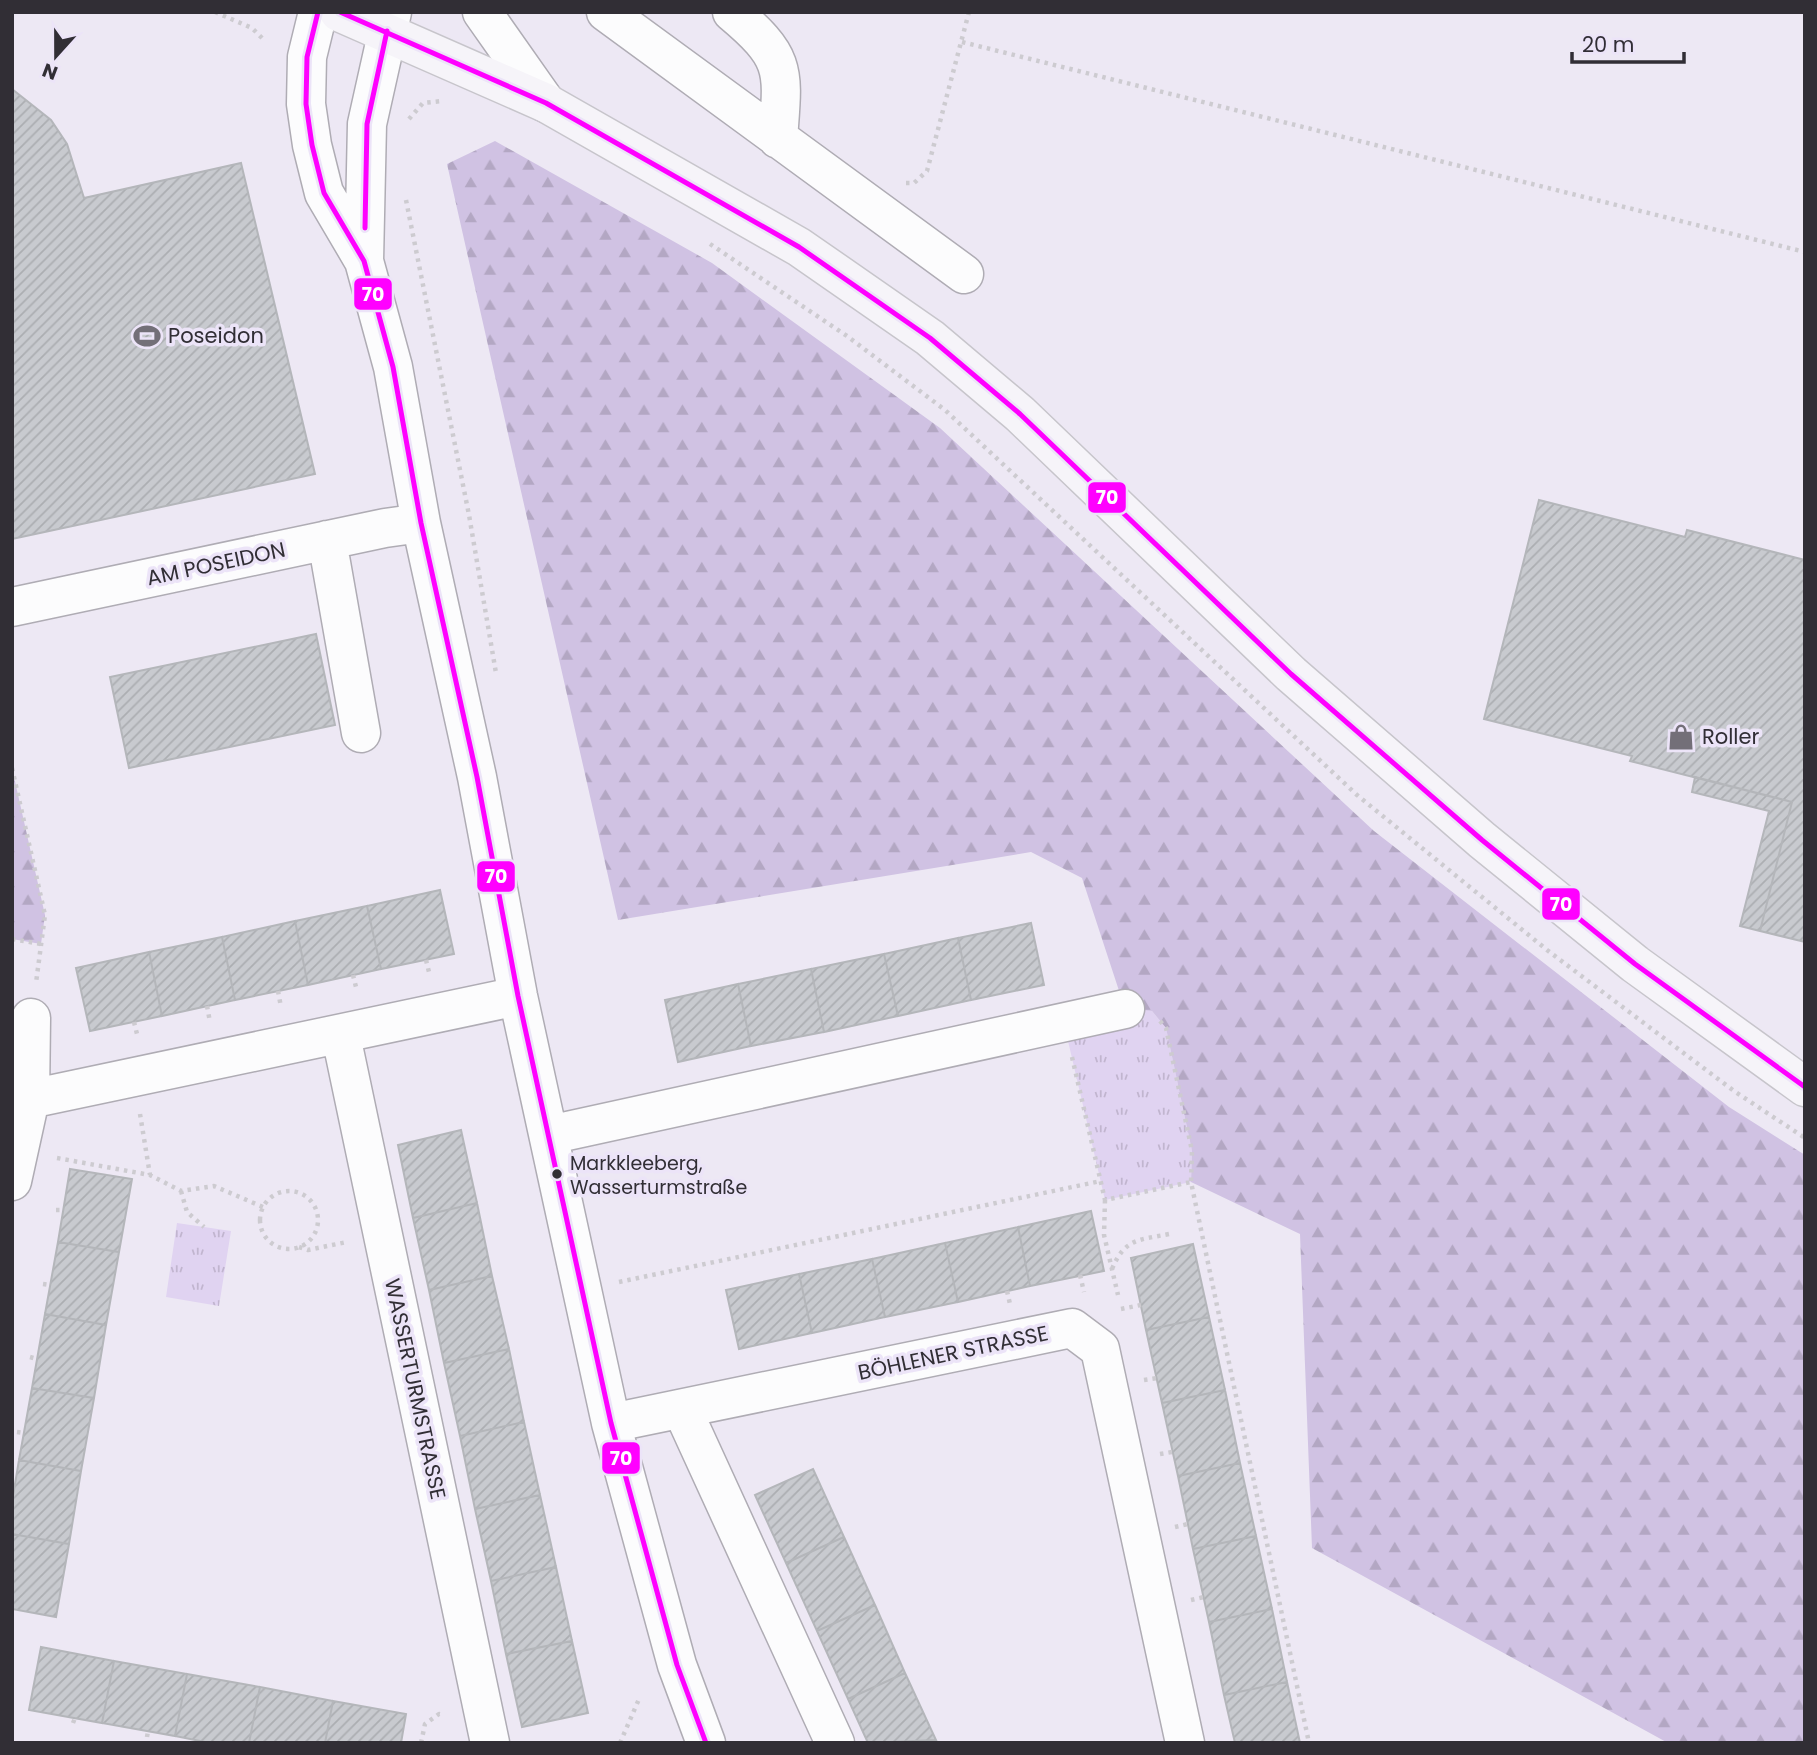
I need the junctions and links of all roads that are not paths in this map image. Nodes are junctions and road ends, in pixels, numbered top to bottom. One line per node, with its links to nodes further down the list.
1 (318, 12): 9 (street)
2 (339, 12): 6 (main road)
3 (482, 12): 7 (street)
4 (606, 12): 8 (street)
5 (732, 12): 8 (street)
6 (389, 22): 7 (main road); 9 (street)
7 (546, 103): 19 (main road)
8 (778, 139): 10 (street)
9 (364, 261): 11 (street)
10 (964, 274)
11 (421, 523): 12 (street, AM POSEIDON); 15 (street)
12 (327, 540): 13 (street, AM POSEIDON); 14 (street)
13 (12, 607)
14 (361, 733)
15 (518, 996): 18 (street); 21 (street)
16 (1125, 1009): 21 (street)
17 (31, 1018): 20 (street)
18 (341, 1036): 20 (street); 25 (street, WASSERTURMSTRASSE)
19 (1805, 1087)
20 (30, 1099): 22 (street)
21 (550, 1135): 24 (street)
22 (15, 1168)
23 (682, 1409): 24 (street, BÖHLENER STRASSE); 27 (street); 28 (street, BÖHLENER STRASSE)
24 (611, 1423): 26 (street)
25 (491, 1743)
26 (706, 1743)
27 (835, 1743)
28 (1185, 1743)

